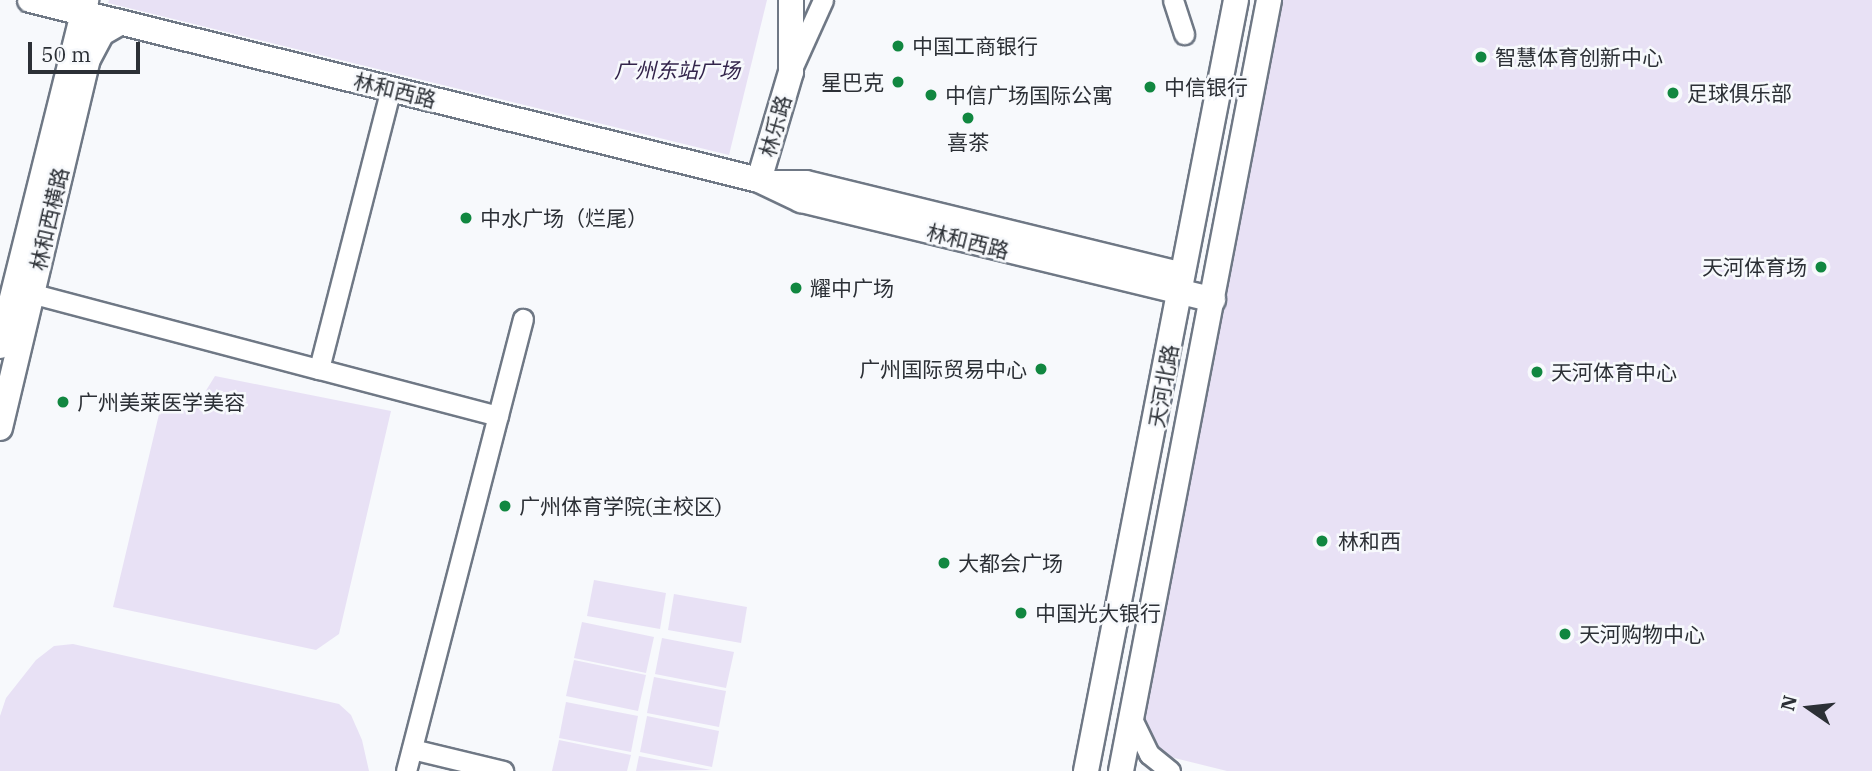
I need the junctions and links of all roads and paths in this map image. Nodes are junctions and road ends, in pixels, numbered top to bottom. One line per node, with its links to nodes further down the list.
1 (30, 0): 7 (main road, 林和西路)
2 (791, 0): 10 (main road, 林乐路)
3 (823, 0): 10 (street, 林乐路)
4 (1173, 0): 9 (street)
5 (1236, 0): 13 (main road, 天河北路)
6 (1269, 0): 15 (main road, 天河北路)
7 (84, 6): 8 (main road, 林和西路); 14 (main road, 林和西横路)
8 (119, 23): 11 (main road, 林和西路); 14 (main road, 林和西横路)
9 (1184, 34)
10 (791, 72): 12 (main road, 林乐路)
11 (391, 88): 12 (main road, 林和西路); 18 (street)
12 (759, 180): 13 (main road, 林和西路)
13 (1182, 282): 15 (main road, 林和西路); 25 (main road, 天河北路)
14 (23, 291): 17 (main road, 林和西横路); 18 (street); 20 (main road, 林和西横路)
15 (1213, 300): 21 (main road, 天河北路)
16 (523, 319): 19 (street)
17 (0, 346)
18 (319, 369): 19 (street)
19 (498, 416): 22 (street)
20 (0, 428)
21 (1132, 719): 26 (main road, 天河北路); 27 (street)
22 (412, 749): 23 (street); 24 (street)
23 (406, 771)
24 (503, 771)
25 (1086, 771)
26 (1121, 771)
27 (1170, 771)

